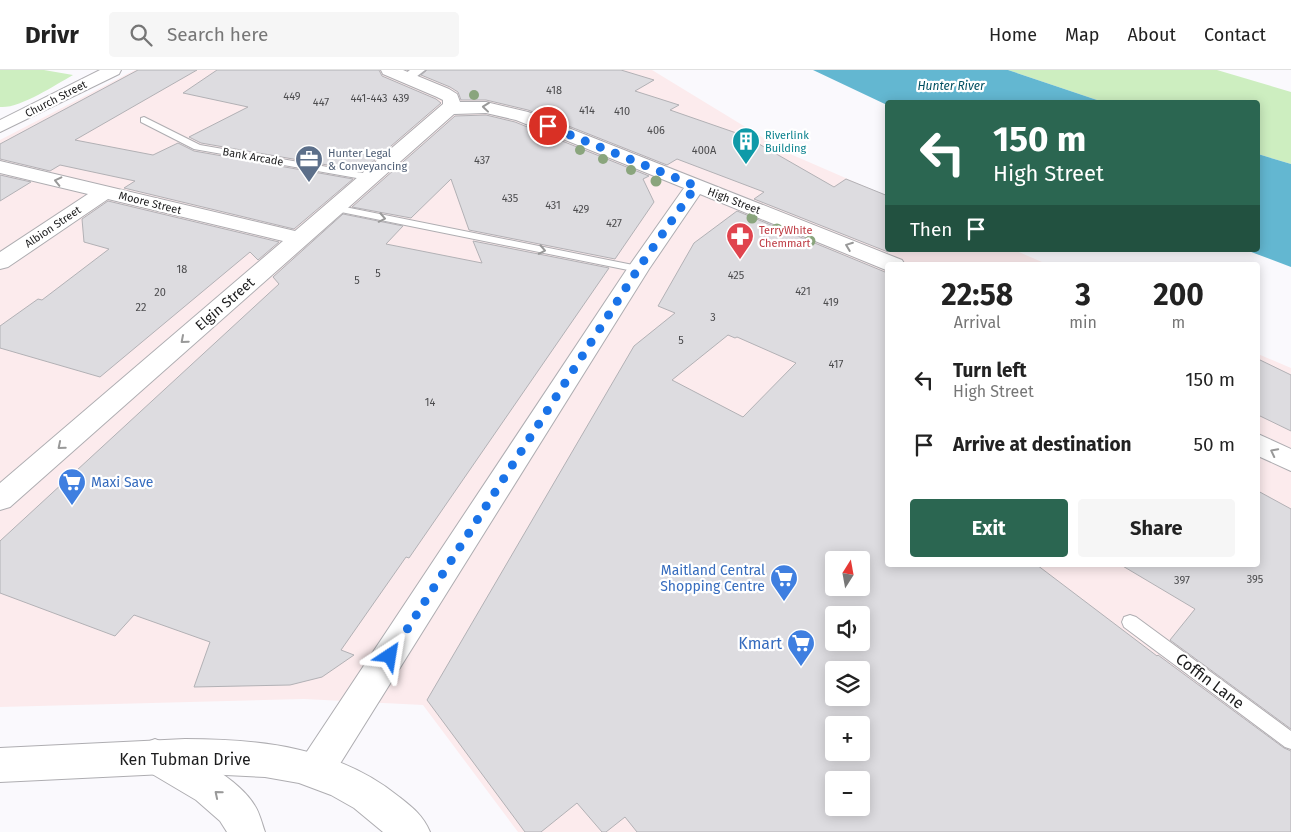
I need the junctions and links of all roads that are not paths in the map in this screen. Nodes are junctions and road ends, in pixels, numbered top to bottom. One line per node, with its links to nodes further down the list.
1 (113, 70): 6 (street, Church Street)
2 (390, 70): 3 (street)
3 (413, 74): 4 (street)
4 (450, 109): 8 (street, Elgin Street); 9 (street, High Street, one-way to 4)
5 (144, 120): 8 (lane, Bank Arcade)
6 (2, 124)
7 (0, 167): 10 (street, Moore Street, one-way to 7)
8 (368, 178): 11 (street, Elgin Street)
9 (696, 186): 14 (street, High Street, one-way to 9); 15 (street)
10 (105, 192): 12 (street, Moore Street); 13 (street, Albion Street)
11 (335, 208): 12 (street, Elgin Street); 15 (lane, one-way to 15)
12 (300, 239): 18 (street, Elgin Street, one-way to 18)
13 (0, 262)
14 (886, 262)
15 (638, 269): 23 (street)
16 (1260, 445): 17 (street, one-way to 16)
17 (1291, 461)
18 (0, 499)
19 (1130, 622): 20 (lane, Coffin Lane)
20 (1291, 741)
21 (155, 756): 22 (street, Ken Tubman Drive); 23 (street, Ken Tubman Drive); 24 (street, one-way to 21)
22 (0, 765)
23 (315, 771): 25 (street, Ken Tubman Drive)
24 (246, 832)
25 (411, 832)

